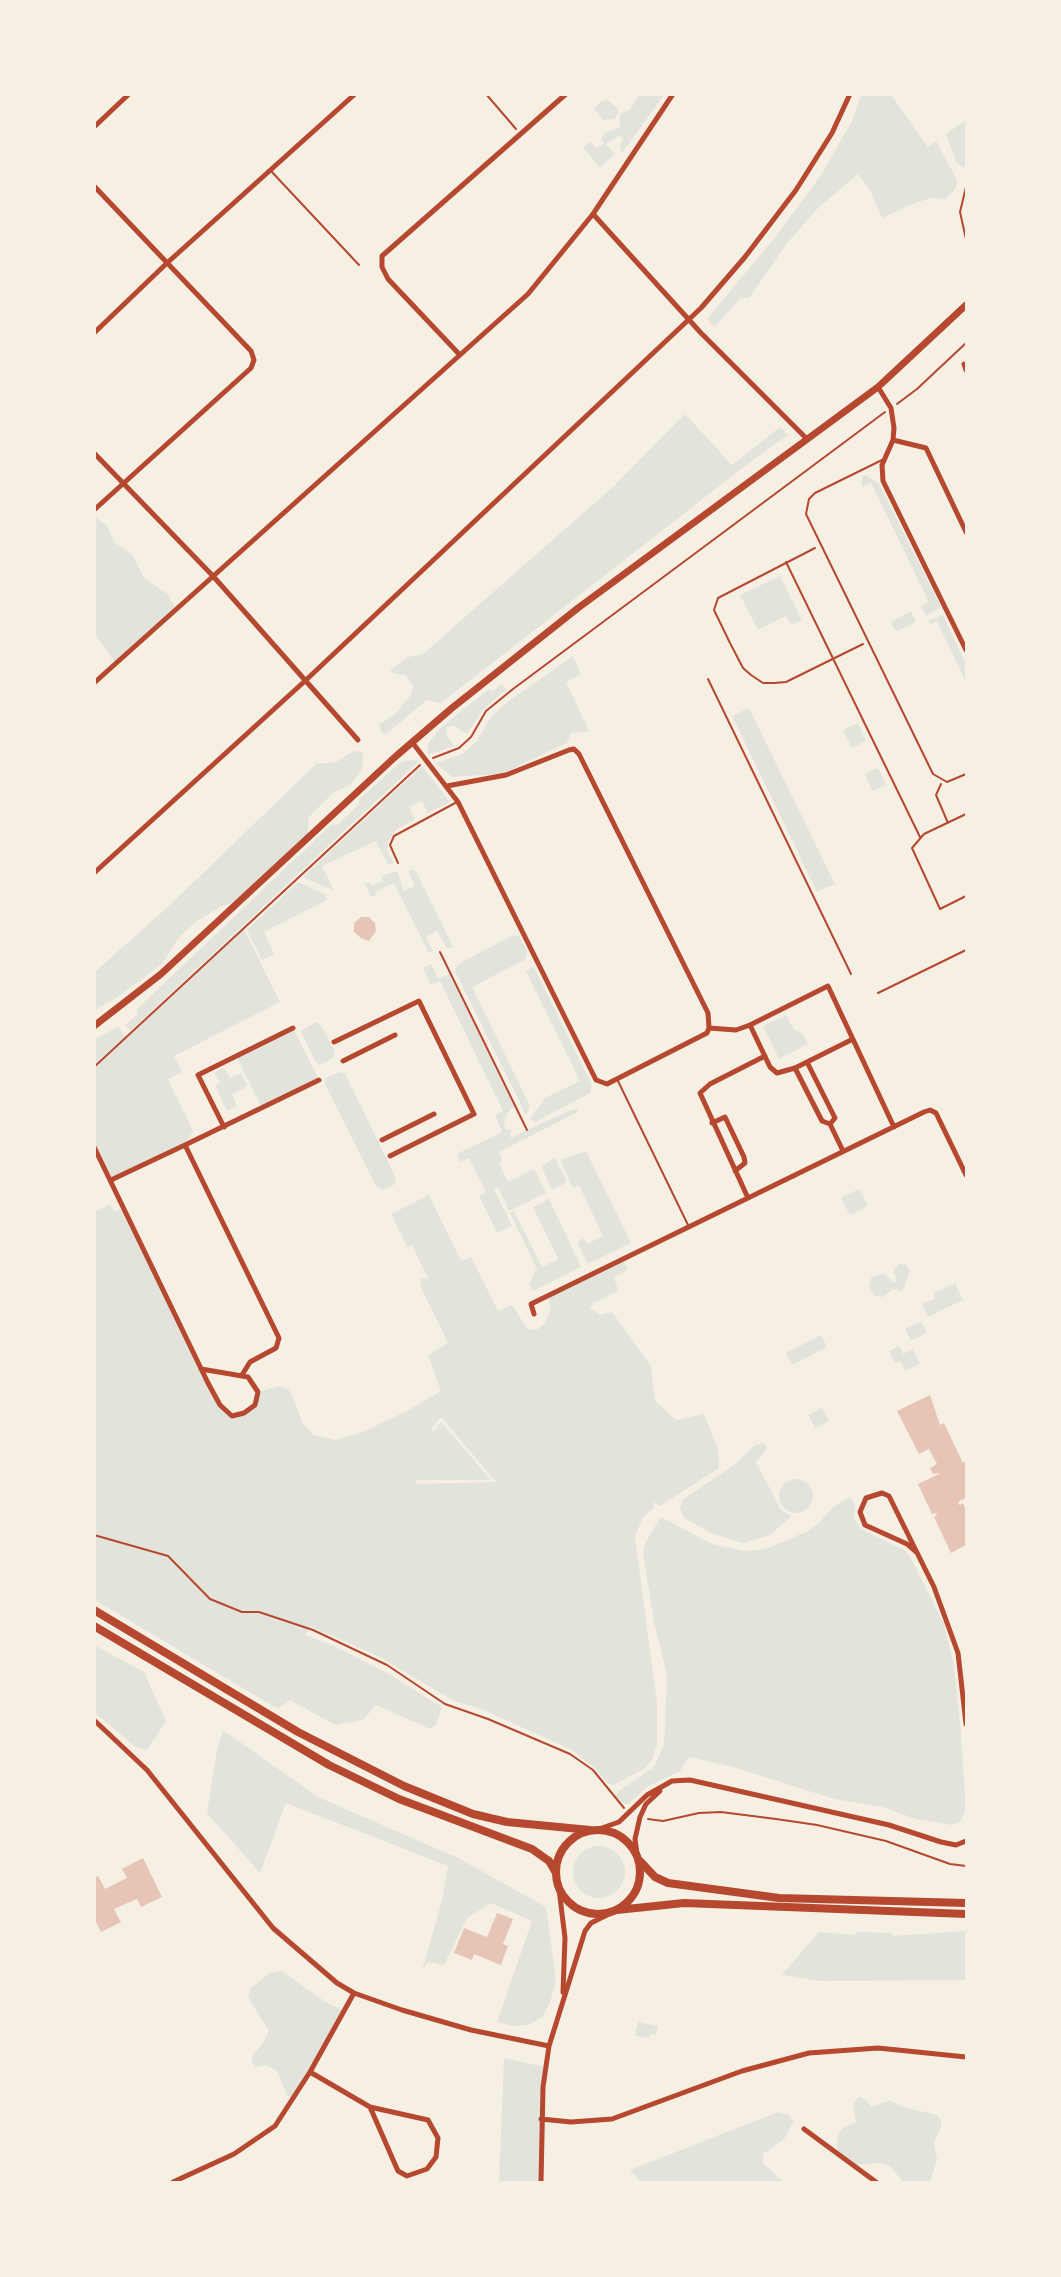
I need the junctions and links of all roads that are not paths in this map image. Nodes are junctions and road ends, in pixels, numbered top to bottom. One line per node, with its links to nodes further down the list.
1 (129, 94): 6 (street)
2 (355, 94): 7 (street)
3 (566, 94): 17 (street)
4 (674, 94): 10 (street)
5 (850, 94): 15 (street)
6 (94, 127)
7 (269, 169): 12 (street); 13 (lane)
8 (94, 186): 12 (street)
9 (966, 188): 11 (lane)
10 (593, 214): 15 (street); 17 (street)
11 (966, 239)
12 (167, 263): 16 (street); 23 (street)
13 (359, 265)
14 (966, 305): 18 (street)
15 (688, 320): 19 (street); 29 (street)
16 (94, 333)
17 (459, 354): 26 (street)
18 (878, 387): 19 (street); 20 (street)
19 (807, 439): 32 (street)
20 (892, 440): 22 (street); 25 (street)
21 (94, 453): 23 (street)
22 (884, 459): 27 (street); 33 (lane)
23 (125, 484): 24 (street); 26 (street)
24 (94, 510)
25 (966, 532)
26 (213, 576): 29 (street); 30 (street)
27 (966, 651)
28 (708, 679): 39 (lane)
29 (306, 680): 31 (street); 37 (street)
30 (94, 683)
31 (358, 740)
32 (412, 742): 34 (street); 41 (street)
33 (966, 774)
34 (447, 786): 35 (street); 43 (street)
35 (458, 802): 36 (lane); 51 (street)
36 (398, 863)
37 (94, 873)
38 (440, 952): 58 (lane)
39 (851, 974)
40 (750, 1025): 43 (street); 45 (street); 47 (street)
41 (94, 1026)
42 (293, 1028): 56 (street)
43 (710, 1028): 51 (street)
44 (395, 1035): 48 (street)
45 (851, 1040): 49 (street); 57 (street)
46 (334, 1042): 63 (street)
47 (765, 1056): 50 (street); 54 (street)
48 (343, 1061)
49 (807, 1062): 50 (street); 55 (street)
50 (795, 1068): 55 (street)
51 (617, 1079): 68 (lane)
52 (319, 1080): 56 (street)
53 (434, 1114): 59 (street)
54 (712, 1123): 64 (street); 64 (street)
55 (830, 1124): 62 (street)
56 (224, 1127): 60 (street)
57 (894, 1127): 62 (street); 65 (street)
58 (527, 1130)
59 (382, 1140)
60 (185, 1145): 66 (street); 71 (street)
61 (94, 1147): 66 (street)
62 (843, 1151): 67 (street)
63 (390, 1156)
64 (735, 1171): 67 (street)
65 (966, 1175)
66 (111, 1180): 70 (street)
67 (748, 1198): 68 (street)
68 (689, 1226): 69 (street)
69 (534, 1314)
70 (201, 1369): 71 (street); 71 (street)
71 (242, 1375)
72 (916, 1552): 72 (street); 76 (street)
73 (94, 1610): 78 (highway)
74 (94, 1626): 81 (highway)
75 (94, 1720): 86 (street)
76 (966, 1724)
77 (665, 1785): 78 (street); 79 (street); 80 (street)
78 (595, 1829): 80 (highway); 81 (highway)
79 (966, 1841)
80 (638, 1858): 83 (highway); 84 (highway)
81 (556, 1873): 82 (highway)
82 (559, 1889): 84 (highway); 87 (street)
83 (966, 1904)
84 (614, 1911): 85 (highway); 87 (street)
85 (966, 1914)
86 (354, 1993): 88 (street); 90 (street)
87 (563, 1996): 88 (street)
88 (549, 2046): 92 (street)
89 (966, 2057): 92 (street)
90 (310, 2072): 91 (street); 94 (street)
91 (370, 2107): 91 (street)
92 (541, 2119): 95 (street)
93 (804, 2129): 96 (street)
94 (173, 2182)
95 (541, 2182)
96 (876, 2182)

